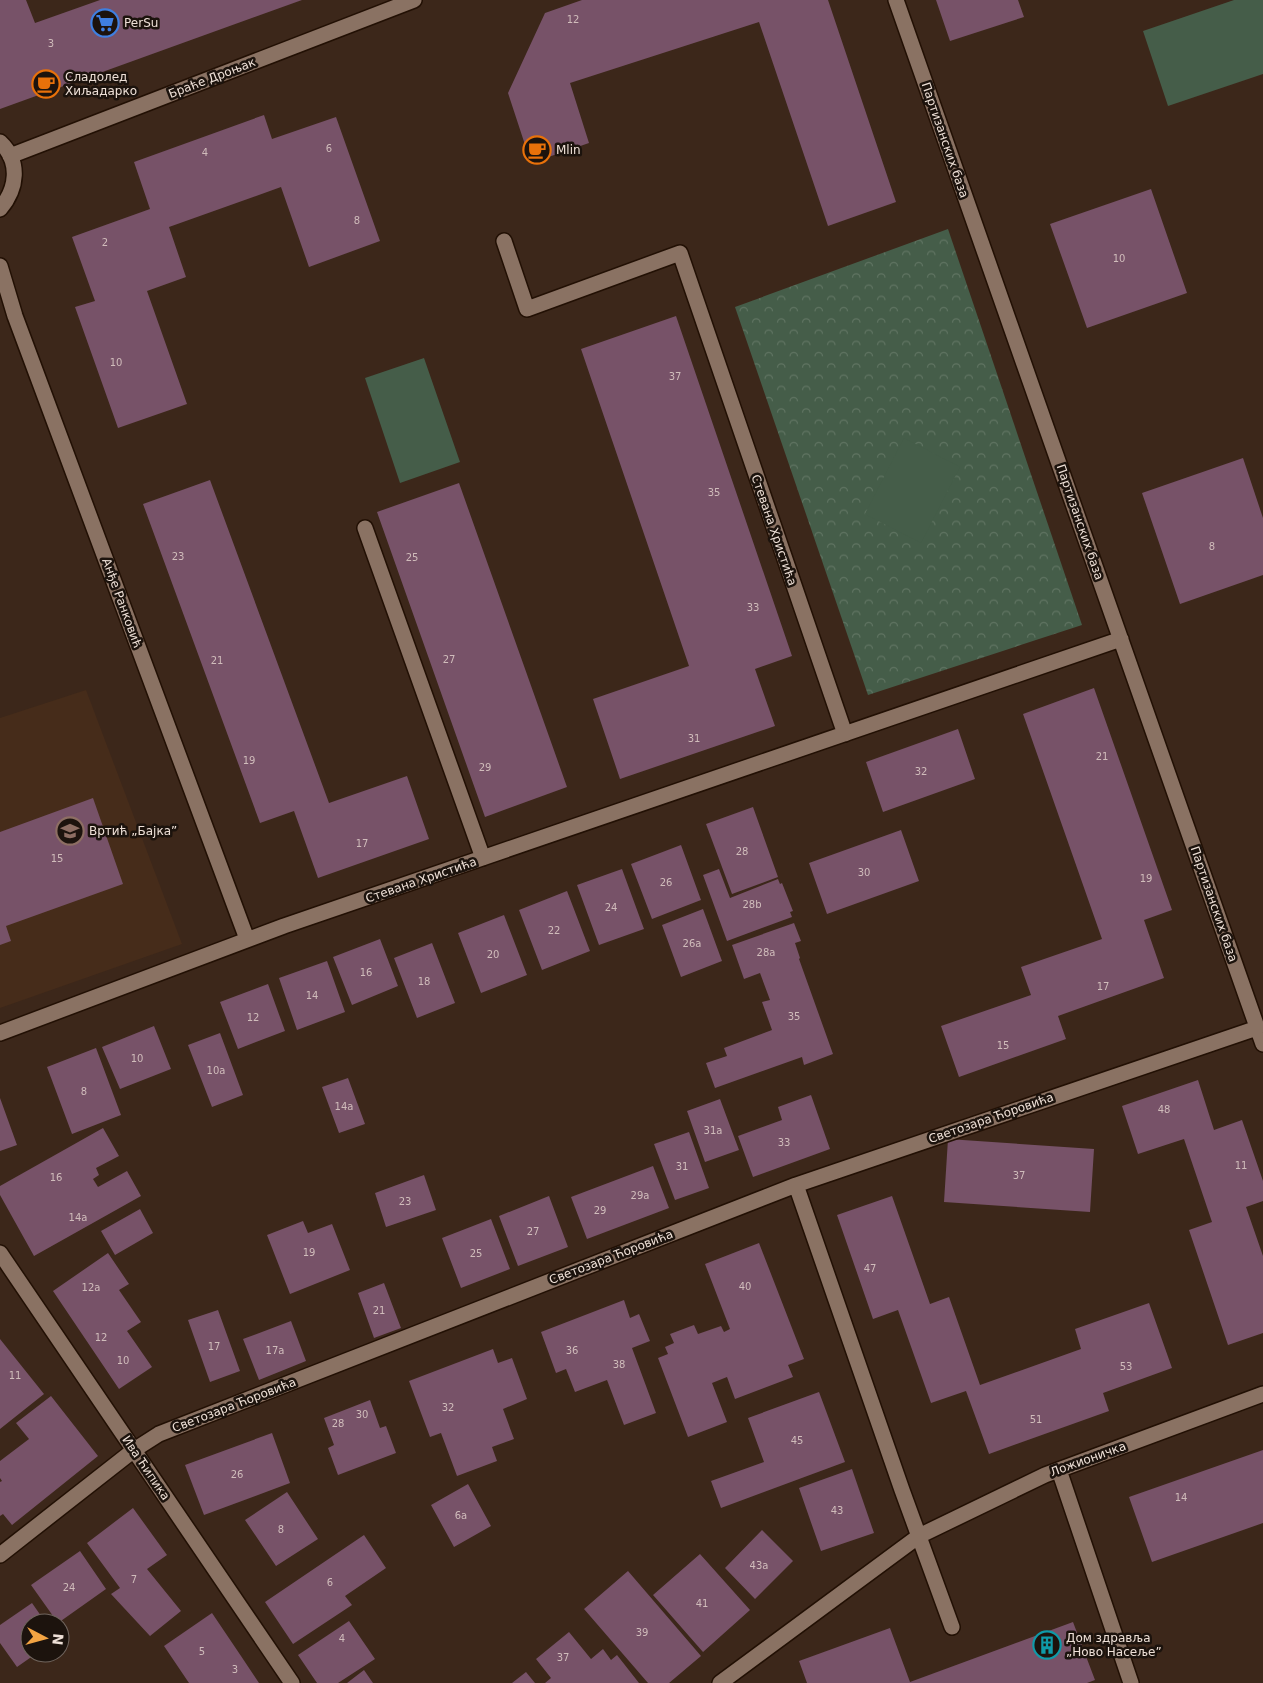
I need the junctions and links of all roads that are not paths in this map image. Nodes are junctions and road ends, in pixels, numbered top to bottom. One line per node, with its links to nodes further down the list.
1 (414, 0): 4 (street, Браће Дроњак)
2 (896, 0): 9 (street, Партизанских база)
3 (0, 142): 4 (street)
4 (10, 156): 5 (street)
5 (0, 209)
6 (504, 241): 10 (street, Стевана Христића)
7 (0, 266): 12 (street, Анђе Ранковић)
8 (365, 528): 11 (street)
9 (1121, 639): 10 (street, Стевана Христића); 13 (street, Партизанских база)
10 (845, 734): 11 (street, Стевана Христића)
11 (483, 858): 12 (street, Стевана Христића)
12 (247, 939): 14 (street, Стевана Христића)
13 (1257, 1028): 15 (street, Партизанских база); 16 (street, Светозара Ћоровића)
14 (0, 1033)
15 (1263, 1044)
16 (796, 1185): 19 (street, Светозара Ћоровића); 21 (street)
17 (0, 1253): 19 (street, Ива Ћипика)
18 (1263, 1394): 20 (street, Ложионичка)
19 (134, 1450): 22 (street, Светозара Ћоровића); 24 (street, Ива Ћипика)
20 (1058, 1470): 21 (street, Ложионичка); 26 (street)
21 (919, 1536): 23 (street); 25 (street, Ложионичка)
22 (0, 1556)
23 (952, 1627)
24 (292, 1683)
25 (720, 1683)
26 (1131, 1683)

